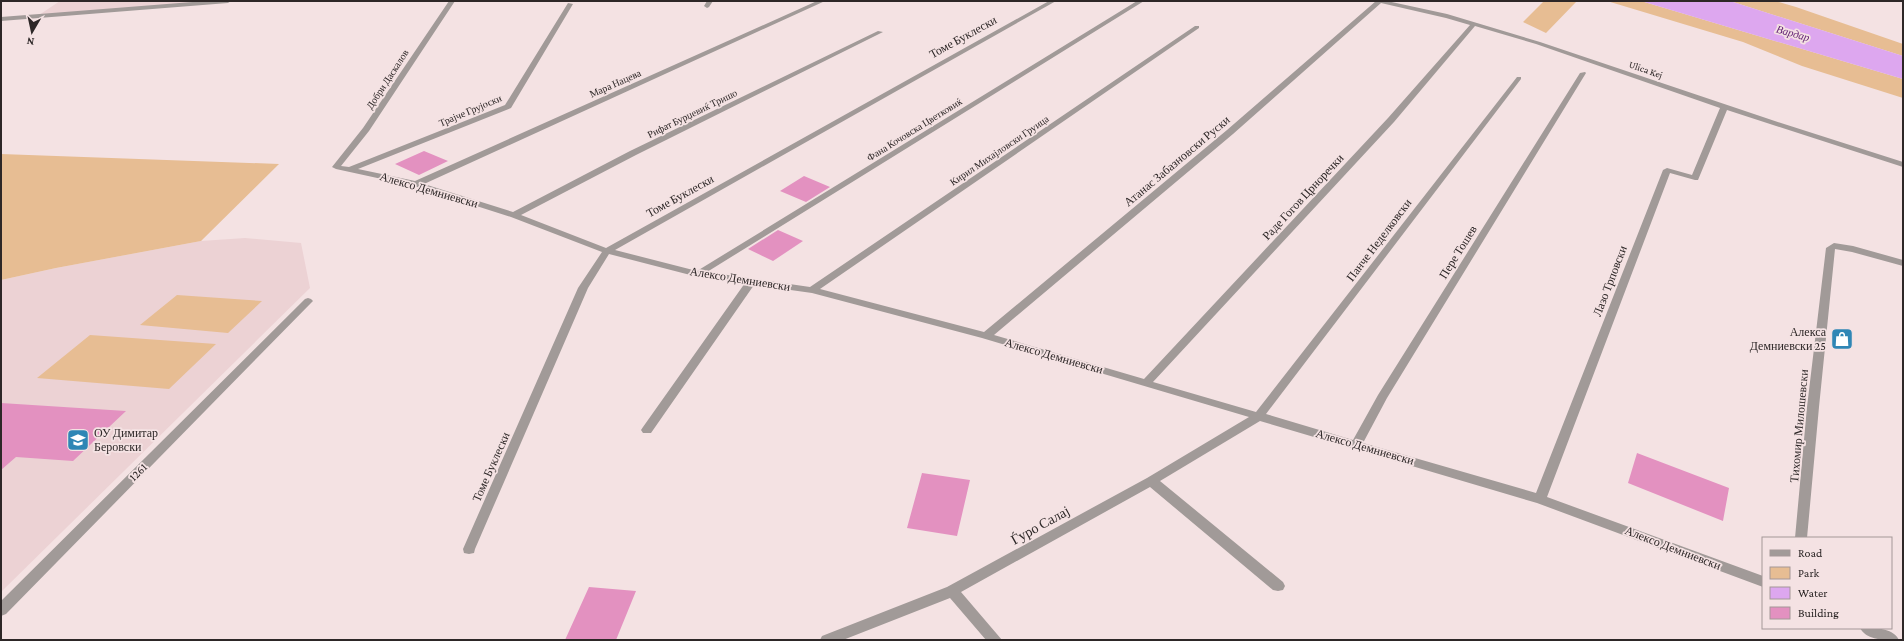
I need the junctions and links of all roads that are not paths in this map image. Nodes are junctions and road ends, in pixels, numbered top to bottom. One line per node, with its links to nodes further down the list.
1 (228, 1): 8 (street)
2 (452, 1): 16 (street, Добри Даскалов)
3 (822, 1): 18 (street, Мара Нацева)
4 (1053, 1): 20 (street, Томе Буклески)
5 (1141, 1): 22 (street, Фана Кочовска Цветковиќ)
6 (1379, 1): 9 (street, Ulica Kej); 26 (street, Атанас Забазновски Руски)
7 (570, 4): 17 (street, Трајче Грујоски)
8 (1, 18)
9 (1474, 24): 14 (street, Ulica Kej); 27 (street, Раде Гогов Црноречки)
10 (1197, 27): 24 (street, Кирил Михајловски Груица)
11 (880, 32): 19 (street, Рифат Бурџевиќ Тришо)
12 (1583, 73): 30 (street, Пере Тошев)
13 (1519, 78): 28 (street, Панче Неделковски)
14 (1724, 107): 15 (street, Ulica Kej); 32 (street, Лазо Трповски)
15 (1903, 165)
16 (336, 167): 17 (street, Алексо Демниевски)
17 (352, 169): 18 (street, Алексо Демниевски)
18 (416, 184): 19 (street, Алексо Демниевски)
19 (514, 215): 20 (street, Алексо Демниевски)
20 (607, 251): 22 (street, Алексо Демниевски); 34 (street, Томе Буклески)
21 (1903, 263): 33 (street, Тихомир Милошевски)
22 (698, 274): 23 (street, Алексо Демниевски)
23 (751, 282): 24 (street, Алексо Демниевски); 29 (street)
24 (812, 290): 26 (street, Алексо Демниевски)
25 (308, 301): 38 (street, 1261)
26 (986, 336): 27 (street, Алексо Демниевски)
27 (1146, 383): 28 (street, Алексо Демниевски)
28 (1258, 417): 30 (street, Алексо Демниевски); 31 (street, Ѓуро Салај)
29 (647, 430)
30 (1357, 444): 32 (street, Алексо Демниевски)
31 (1151, 481): 36 (street); 37 (street, Ѓуро Салај)
32 (1540, 499): 35 (street, Алексо Демниевски)
33 (1802, 537)
34 (469, 549)
35 (1762, 582)
36 (1278, 586)
37 (952, 591): 40 (street, Ѓуро Салај); 41 (street)
38 (1, 610)
39 (1869, 629): 42 (street)
40 (827, 640)
41 (995, 640)
42 (1892, 640)

